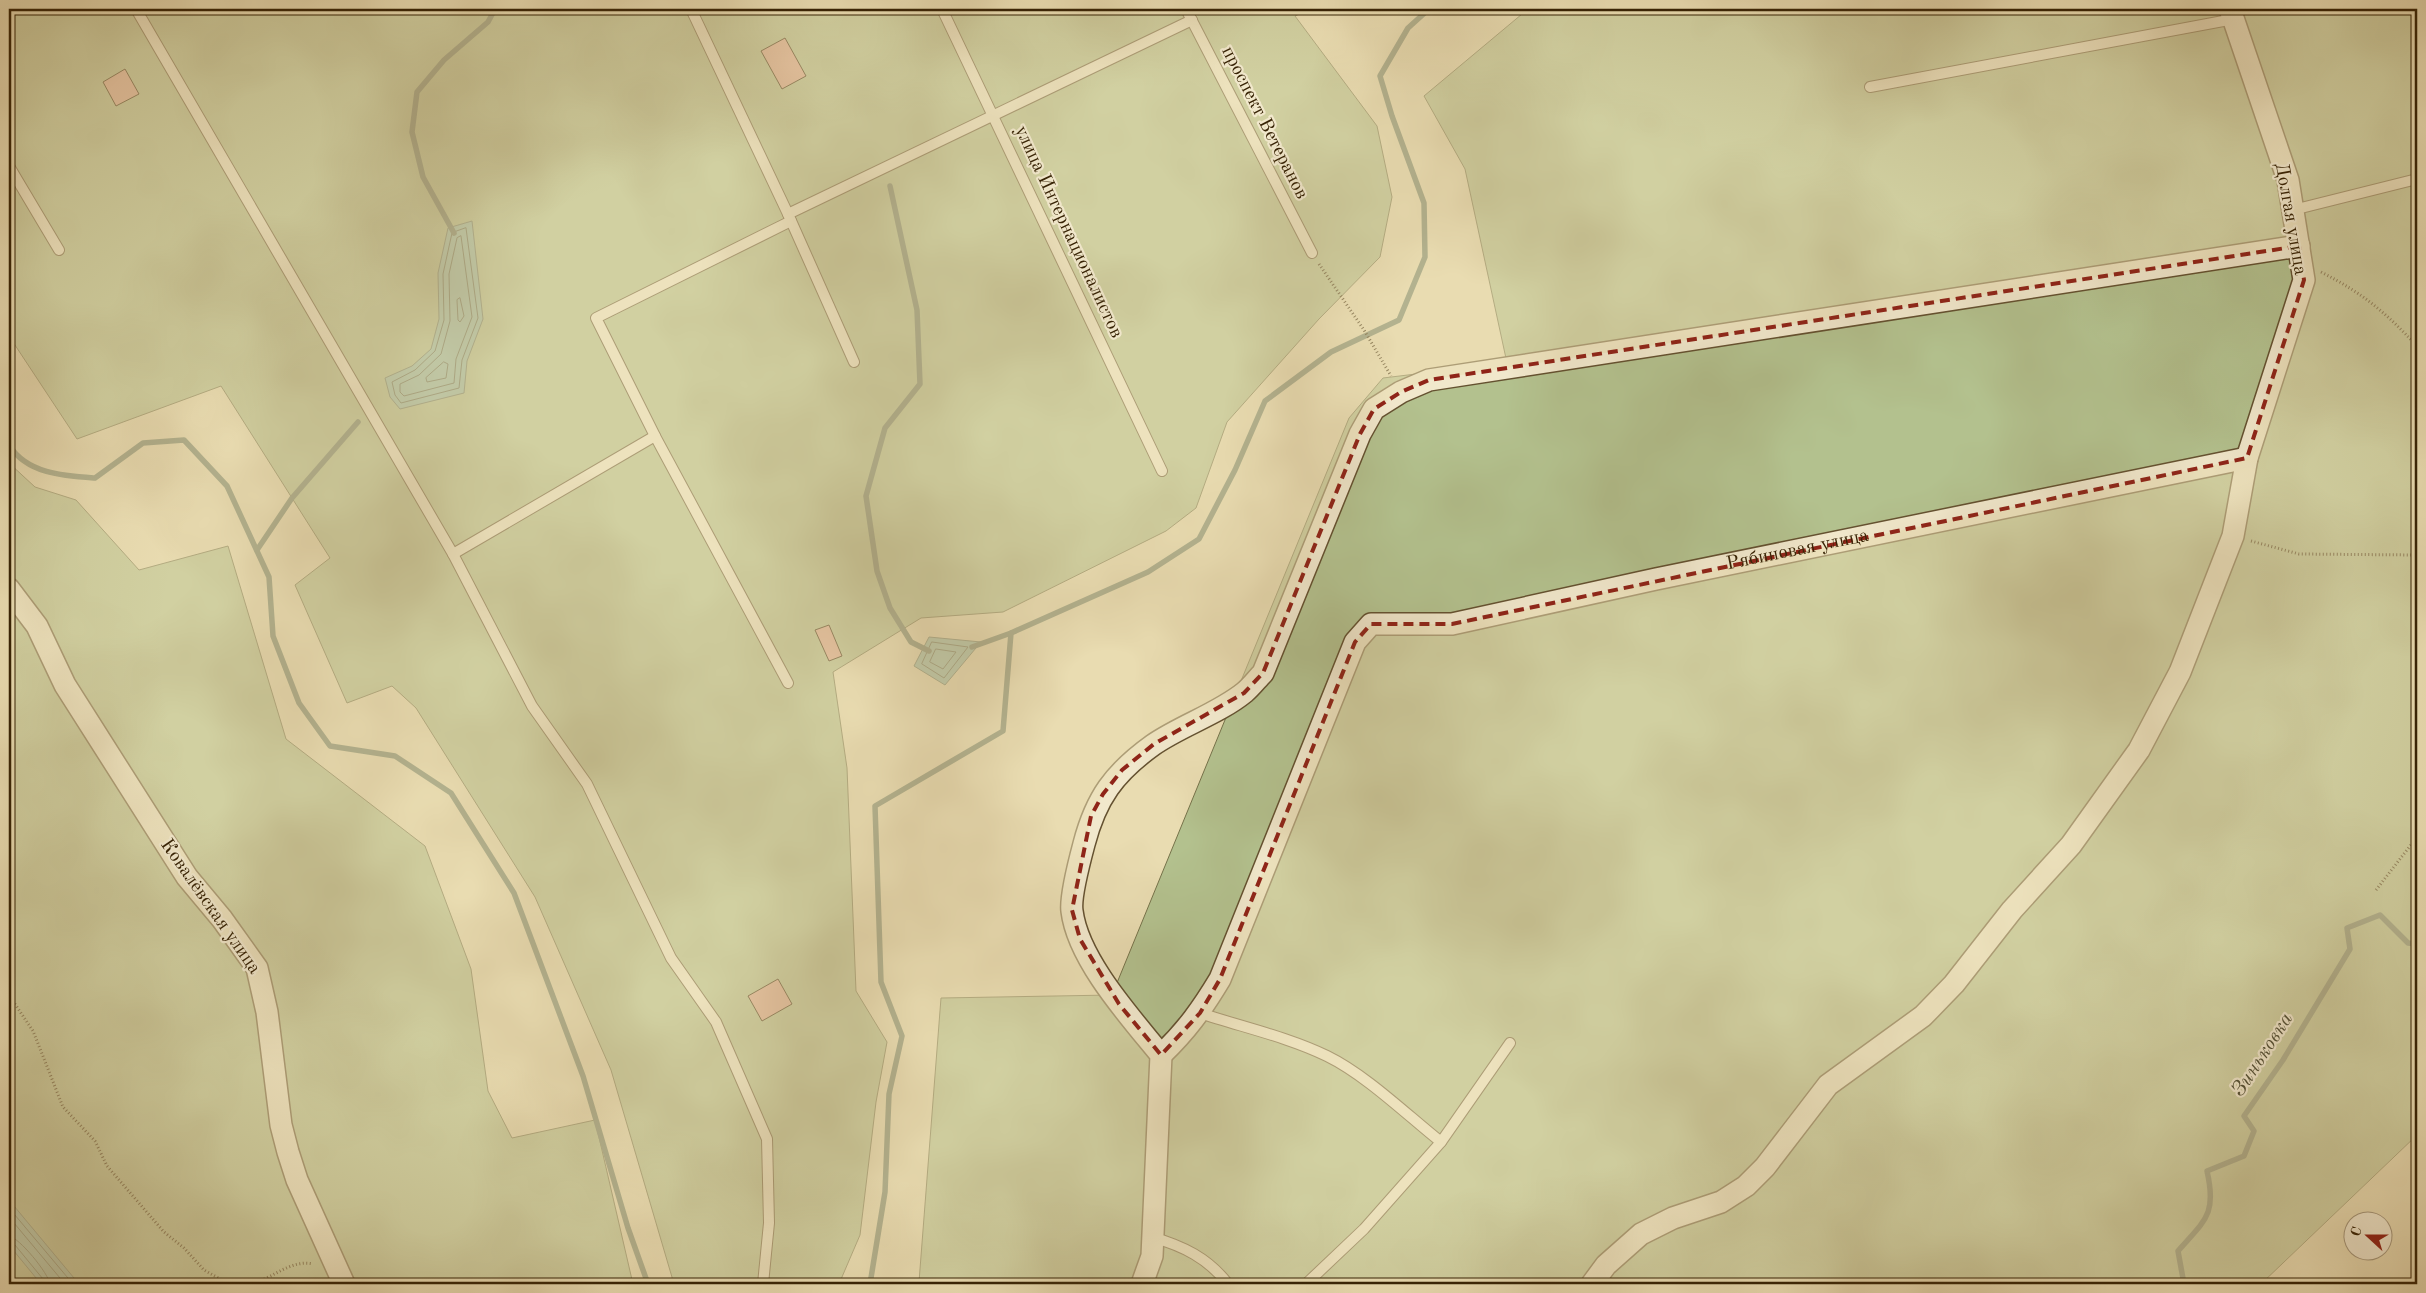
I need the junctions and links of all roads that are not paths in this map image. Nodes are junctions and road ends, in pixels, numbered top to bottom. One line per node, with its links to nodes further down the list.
1 (136, 9): 20 (lane)
2 (691, 9): 12 (lane)
3 (942, 9): 8 (lane, улица Интернационалистов)
4 (1186, 9): 6 (lane, проспект Ветеранов)
5 (2232, 14): 7 (lane); 11 (street, Долгая улица)
6 (1192, 20): 8 (lane); 15 (lane, проспект Ветеранов)
7 (1870, 87)
8 (993, 115): 12 (lane); 19 (lane, улица Интернационалистов)
9 (9, 166): 13 (lane)
10 (2417, 179): 11 (lane)
11 (2293, 210): 14 (street, Долгая улица)
12 (789, 217): 16 (lane); 17 (lane)
13 (59, 250)
14 (2300, 253): 18 (street, Долгая улица); 25 (street)
15 (1312, 254)
16 (854, 362)
17 (655, 436): 20 (lane); 22 (lane)
18 (2247, 458): 23 (street, Рябиновая улица); 33 (street, Долгая улица)
19 (1162, 471)
20 (453, 554): 29 (lane)
21 (9, 590): 28 (street, Ковалёвская улица)
22 (788, 683)
23 (1200, 1013): 25 (street); 26 (lane)
24 (1510, 1043): 26 (lane)
25 (1161, 1054): 27 (street)
26 (1441, 1142): 32 (lane)
27 (1152, 1237): 30 (street); 31 (lane)
28 (342, 1280)
29 (763, 1284)
30 (1142, 1284)
31 (1228, 1284)
32 (1306, 1284)
33 (1592, 1284)

